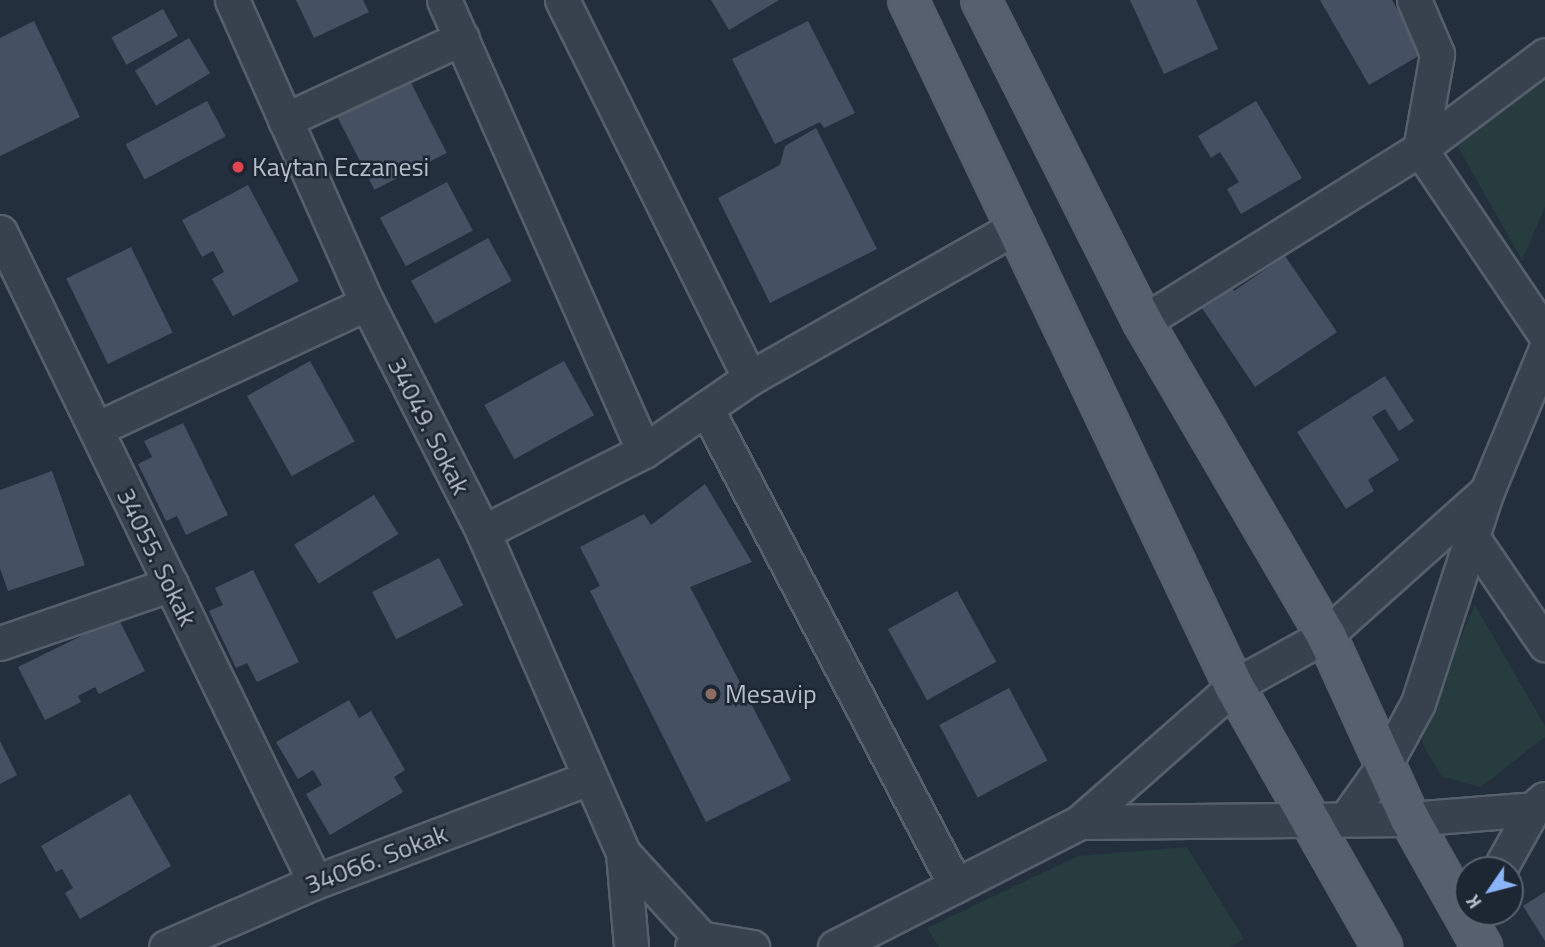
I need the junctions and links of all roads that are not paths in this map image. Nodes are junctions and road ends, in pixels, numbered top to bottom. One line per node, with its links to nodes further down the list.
1 (232, 0): 9 (street, 34049. Sokak)
2 (444, 0): 7 (street)
3 (562, 0): 17 (street)
4 (908, 0): 11 (main road)
5 (1414, 0): 10 (street)
6 (992, 4): 14 (main road)
7 (462, 38): 9 (street); 20 (street)
8 (1545, 55): 10 (street)
9 (285, 120): 13 (street, 34049. Sokak)
10 (1420, 149): 14 (street); 15 (street)
11 (1018, 226): 17 (street); 28 (main road)
12 (0, 232): 19 (street, 34055. Sokak)
13 (367, 303): 19 (street); 22 (street, 34049. Sokak)
14 (1143, 323): 25 (main road)
15 (1545, 334)
16 (1545, 351): 21 (street)
17 (750, 378): 18 (street)
18 (706, 408): 20 (street); 39 (street)
19 (96, 429): 24 (street, 34055. Sokak)
20 (645, 451): 22 (street)
21 (1487, 491): 23 (street); 25 (street)
22 (483, 532): 30 (street, 34049. Sokak)
23 (1472, 537): 27 (street); 29 (street)
24 (171, 584): 26 (street); 38 (street, 34055. Sokak)
25 (1326, 635): 28 (street); 29 (main road)
26 (0, 643)
27 (1545, 644)
28 (1234, 686): 32 (main road); 35 (street)
29 (1385, 764): 33 (street); 34 (main road)
30 (589, 778): 36 (street, 34049. Sokak); 38 (street, 34066. Sokak)
31 (1539, 804): 34 (street); 37 (street)
32 (1304, 817): 33 (street); 35 (street); 46 (main road)
33 (1348, 817): 34 (street)
34 (1410, 818): 40 (main road)
35 (1080, 822): 39 (street)
36 (623, 853): 41 (street); 43 (street)
37 (1507, 856)
38 (315, 882): 42 (street, 34066. Sokak)
39 (956, 886): 45 (street)
40 (1476, 928)
41 (702, 944): 44 (street)
42 (166, 947)
43 (631, 947)
44 (752, 947)
45 (835, 947)
46 (1382, 947)

